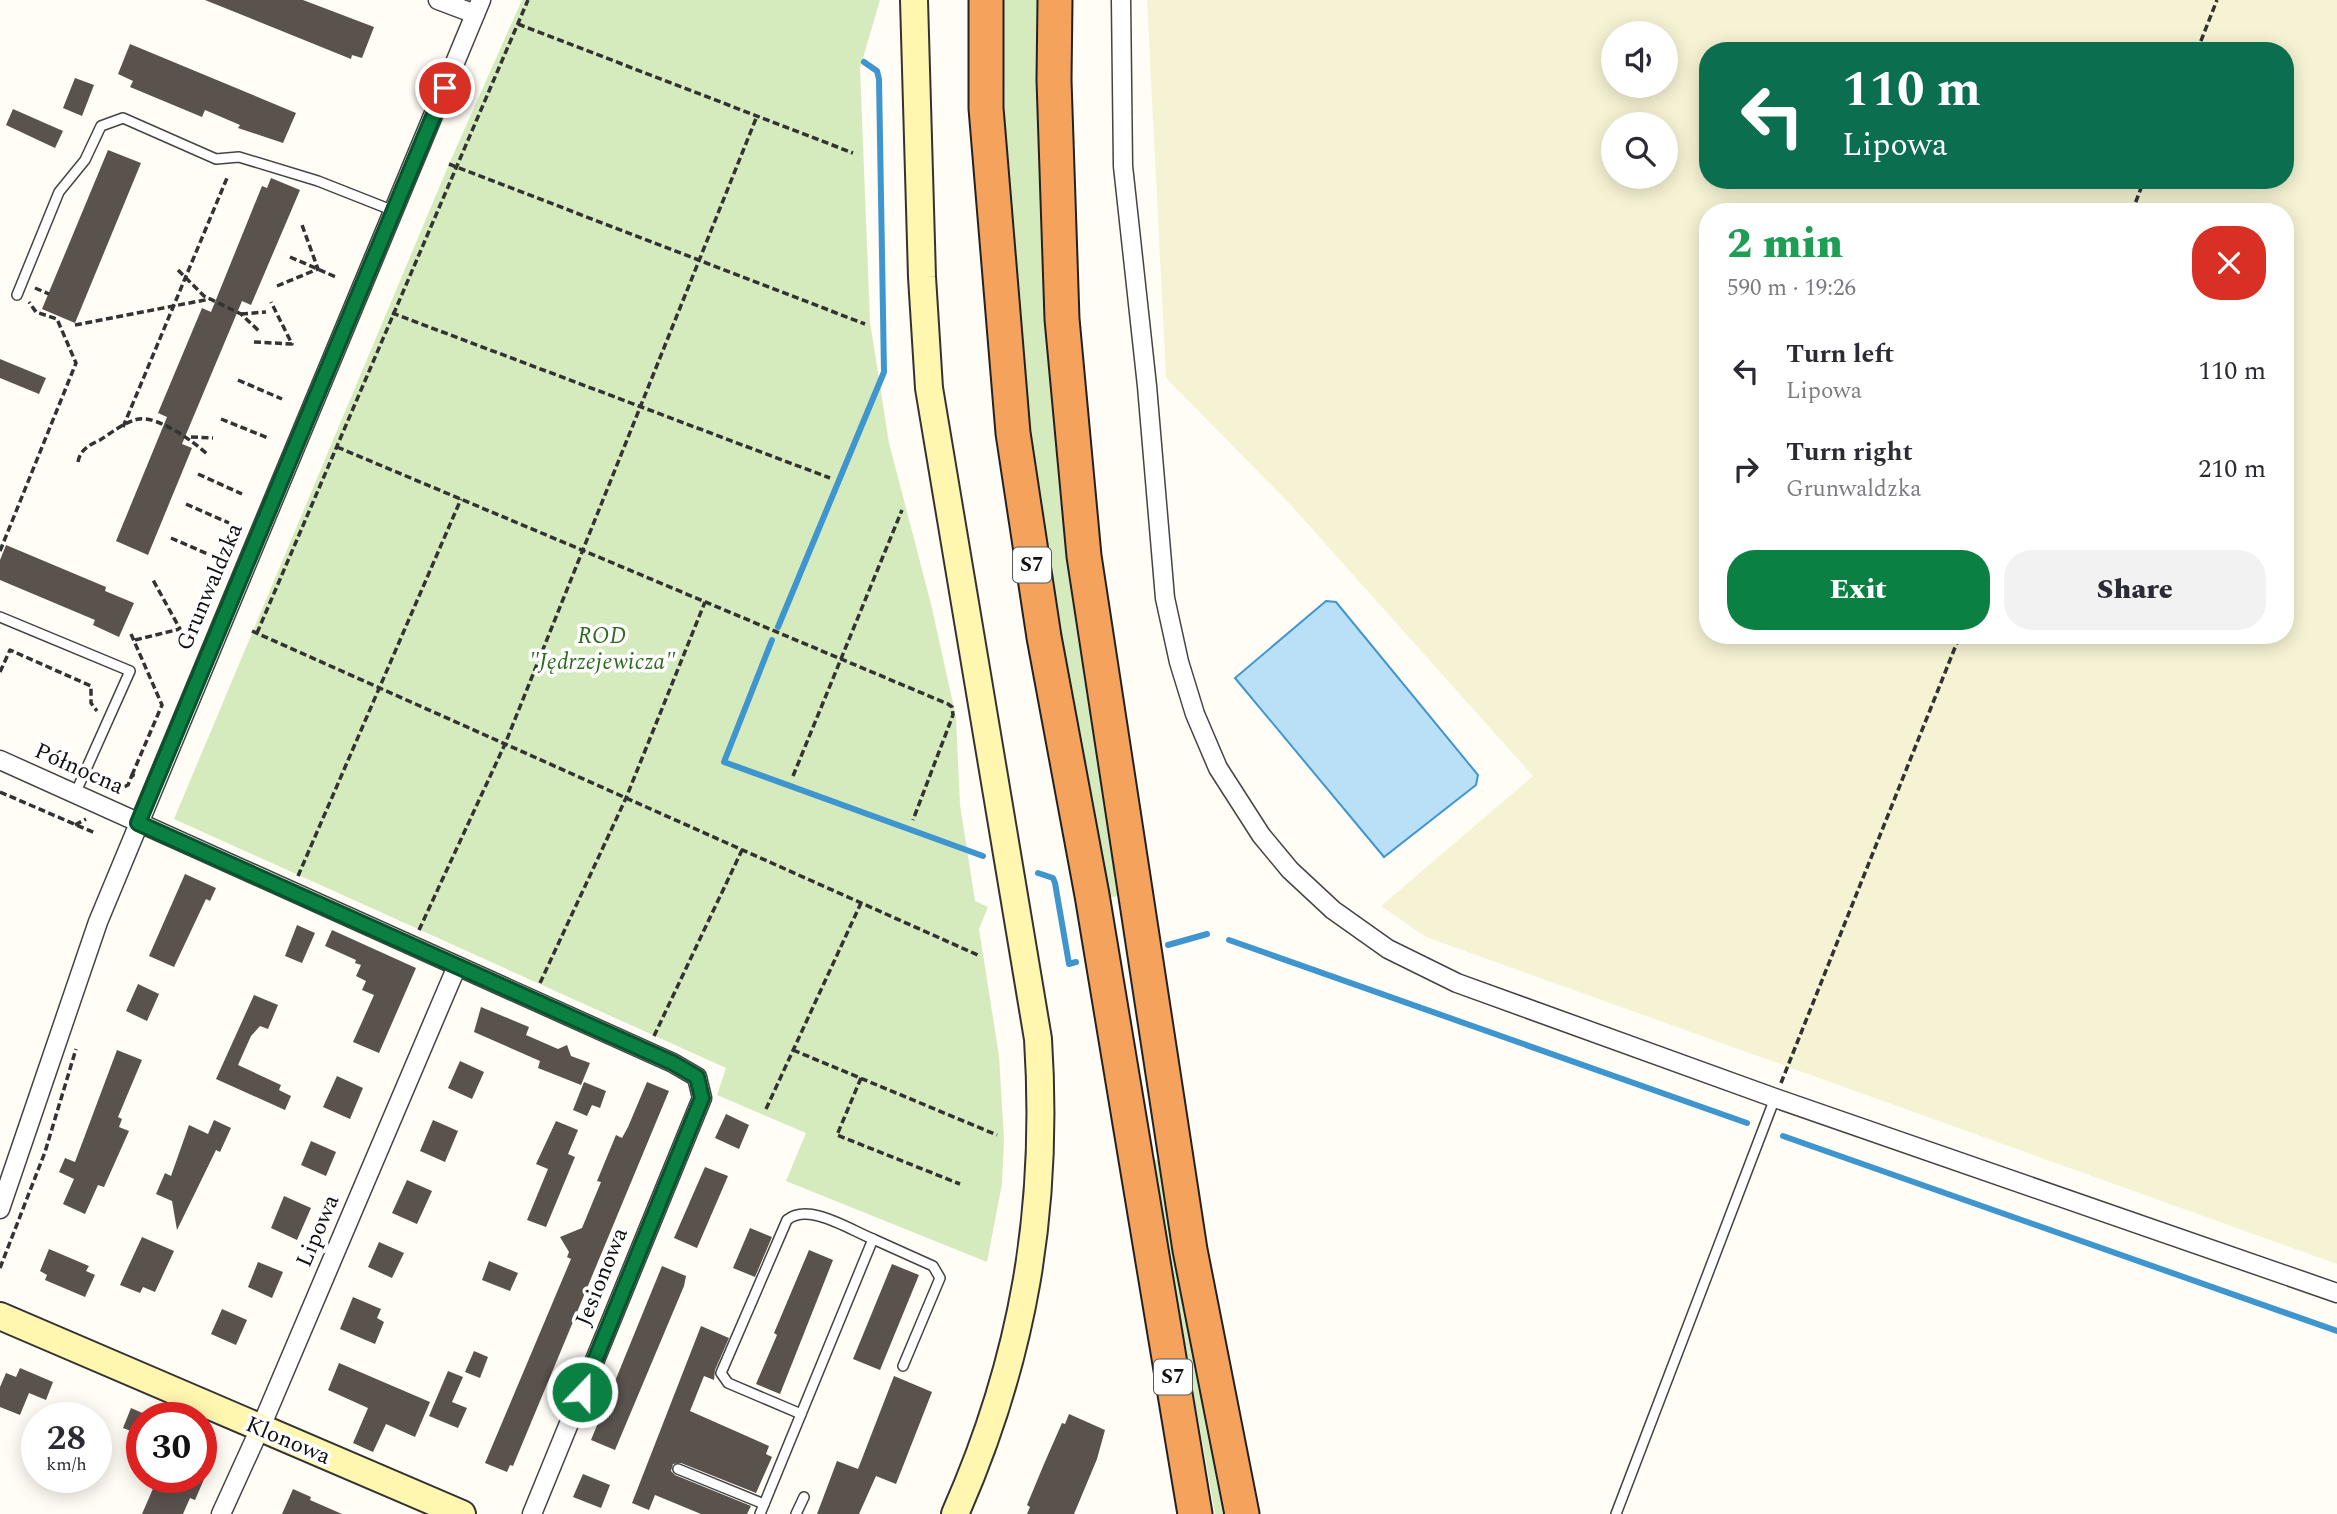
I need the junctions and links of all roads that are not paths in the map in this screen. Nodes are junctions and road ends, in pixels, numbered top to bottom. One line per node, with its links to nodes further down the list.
1 (438, 0): 6 (street)
2 (914, 0): 29 (street)
3 (986, 0): 30 (highway, S7)
4 (1055, 0): 31 (highway, S7)
5 (1121, 0): 14 (street)
6 (478, 7): 7 (street, Grunwaldzka)
7 (394, 211): 8 (lane); 12 (street, Grunwaldzka)
8 (18, 295)
9 (0, 617): 11 (lane)
10 (0, 761): 11 (street, Północna)
11 (75, 794): 12 (street, Północna)
12 (138, 823): 13 (street); 15 (street, Grunwaldzka)
13 (457, 966): 21 (street, Lipowa); 27 (street, Jesionowa)
14 (1775, 1098): 17 (street); 32 (lane)
15 (1, 1204)
16 (873, 1239): 19 (lane); 20 (lane); 20 (lane)
17 (2337, 1293)
18 (0, 1316): 21 (street, Klonowa)
19 (903, 1366)
20 (801, 1415): 24 (lane)
21 (260, 1429): 25 (street, Lipowa); 26 (street, Klonowa)
22 (678, 1469): 24 (lane)
23 (804, 1497): 28 (lane)
24 (762, 1509)
25 (221, 1514)
26 (462, 1514)
27 (532, 1514)
28 (796, 1514)
29 (956, 1514)
30 (1195, 1514)
31 (1242, 1514)
32 (1616, 1514)

